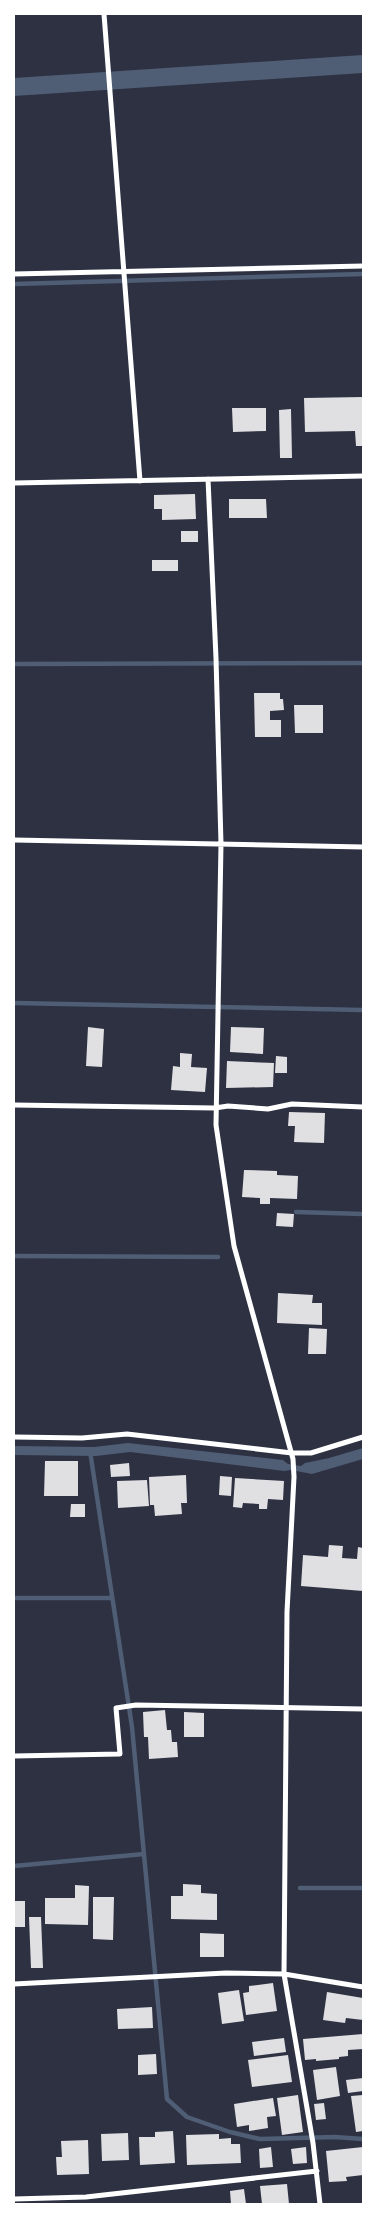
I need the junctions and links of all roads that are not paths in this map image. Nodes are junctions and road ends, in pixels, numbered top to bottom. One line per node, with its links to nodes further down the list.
1 (104, 14): 4 (street)
2 (363, 266): 4 (street)
3 (14, 274): 4 (street)
4 (123, 274): 7 (street)
5 (363, 476): 6 (street)
6 (208, 479): 7 (street); 10 (street)
7 (140, 481): 8 (street)
8 (14, 483)
9 (14, 840): 10 (street)
10 (221, 844): 11 (street); 14 (street)
11 (363, 847)
12 (14, 1105): 14 (street)
13 (363, 1107): 14 (street)
14 (215, 1108): 17 (street)
15 (14, 1437): 17 (street)
16 (363, 1437): 17 (street)
17 (292, 1452): 18 (street)
18 (286, 1708): 19 (street); 20 (street); 21 (street)
19 (363, 1710)
20 (14, 1756)
21 (284, 1974): 22 (street); 23 (street); 24 (street)
22 (14, 1984)
23 (363, 1987)
24 (317, 2171): 25 (street); 26 (street)
25 (14, 2199)
26 (320, 2204)

